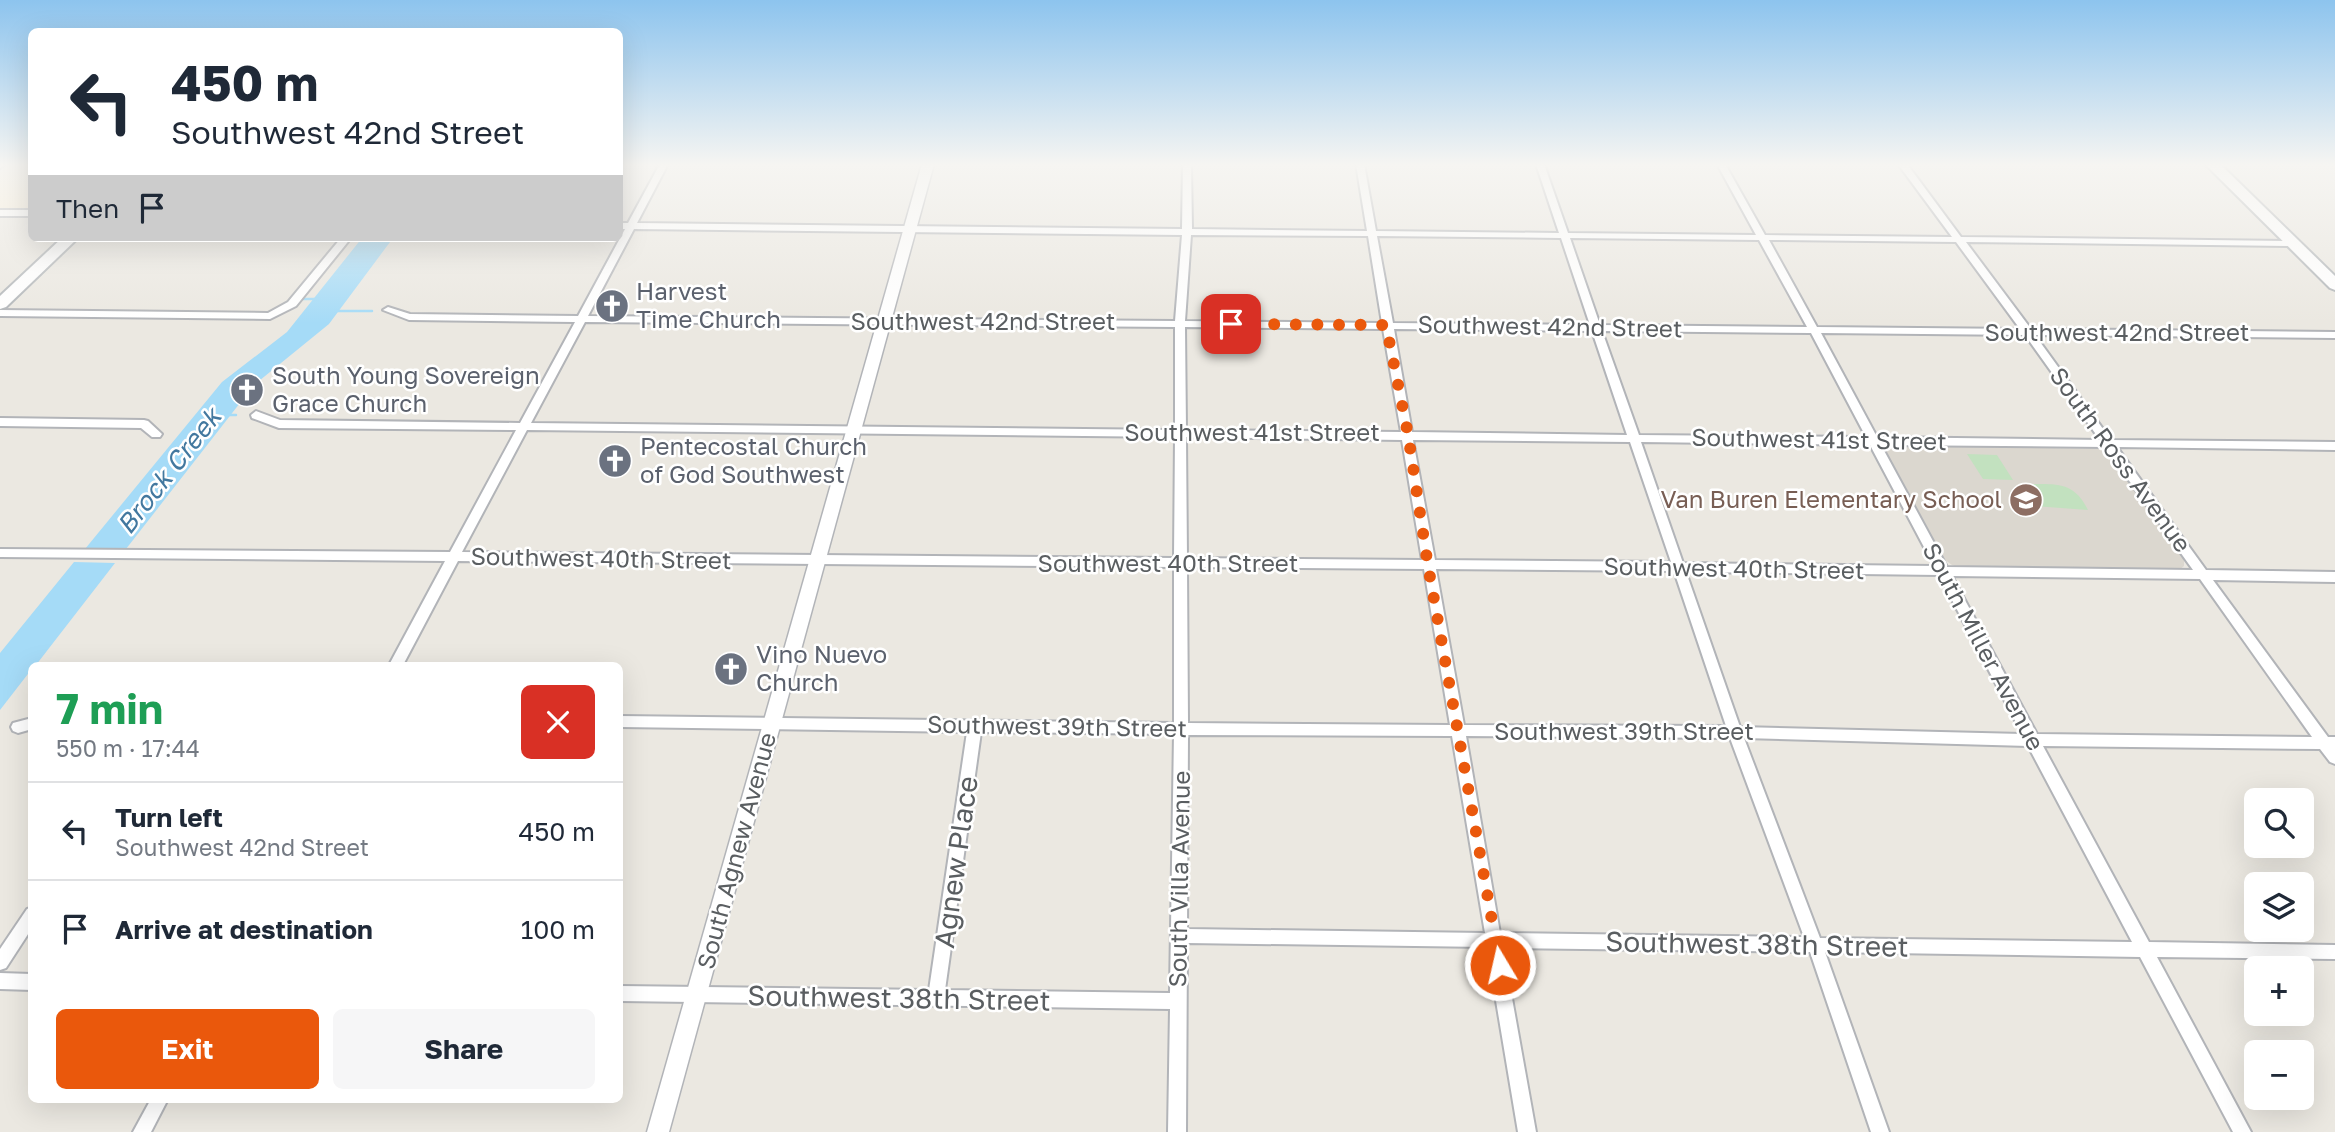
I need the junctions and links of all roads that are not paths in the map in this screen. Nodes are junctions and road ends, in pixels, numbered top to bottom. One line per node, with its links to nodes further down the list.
1 (912, 217): 9 (street, South Agnew Avenue)
2 (1187, 217): 10 (street, South Villa Avenue)
3 (1370, 217): 11 (street)
4 (1557, 217): 12 (street)
5 (1748, 217): 13 (street, South Miller Avenue)
6 (1942, 217): 14 (street, South Ross Avenue)
7 (2265, 217): 19 (main road)
8 (626, 226): 9 (street)
9 (908, 231): 10 (street); 26 (street, South Agnew Avenue)
10 (1187, 232): 11 (street); 27 (street, South Villa Avenue)
11 (1373, 233): 12 (street); 28 (street)
12 (1563, 235): 13 (street); 29 (street)
13 (1759, 237): 14 (street); 30 (street, South Miller Avenue)
14 (1959, 240): 19 (street); 31 (street, South Ross Avenue)
15 (57, 242): 21 (main road)
16 (67, 242): 22 (main road)
17 (343, 242): 24 (street)
18 (619, 242): 25 (street)
19 (2292, 243): 20 (main road)
20 (2335, 285)
21 (0, 293)
22 (0, 304)
23 (388, 310): 25 (street, Southwest 42nd Street)
24 (0, 313)
25 (583, 318): 26 (street, Southwest 42nd Street); 35 (street)
26 (883, 322): 27 (street, Southwest 42nd Street); 36 (street, South Agnew Avenue)
27 (1180, 323): 28 (street, Southwest 42nd Street); 37 (street, South Villa Avenue)
28 (1386, 325): 29 (street, Southwest 42nd Street); 39 (street)
29 (1595, 326): 30 (street, Southwest 42nd Street); 40 (street)
30 (1814, 330): 31 (street, Southwest 42nd Street); 41 (street, South Miller Avenue)
31 (2027, 332): 32 (street, Southwest 42nd Street); 42 (street, South Ross Avenue)
32 (2335, 335)
33 (256, 415): 35 (street, Southwest 41st Street)
34 (0, 422): 38 (street)
35 (524, 425): 36 (street, Southwest 41st Street); 45 (street)
36 (853, 431): 37 (street, Southwest 41st Street); 46 (street, South Agnew Avenue)
37 (1179, 432): 39 (street, Southwest 41st Street); 47 (street, South Villa Avenue)
38 (156, 433)
39 (1408, 434): 40 (street, Southwest 41st Street); 48 (street)
40 (1633, 436): 41 (street, Southwest 41st Street); 49 (street)
41 (1871, 441): 42 (street, Southwest 41st Street); 50 (street, South Miller Avenue)
42 (2108, 443): 43 (street, Southwest 41st Street); 51 (street, South Ross Avenue)
43 (2335, 446)
44 (0, 553): 45 (street, Southwest 40th Street)
45 (452, 558): 46 (street, Southwest 40th Street); 53 (street)
46 (816, 561): 47 (street, Southwest 40th Street); 55 (street, South Agnew Avenue)
47 (1178, 564): 48 (street, Southwest 40th Street); 57 (street, South Villa Avenue)
48 (1428, 566): 49 (street, Southwest 40th Street); 58 (street)
49 (1680, 568): 50 (street, Southwest 40th Street); 59 (street)
50 (1942, 572): 51 (street, Southwest 40th Street); 60 (street, South Miller Avenue)
51 (2204, 576): 52 (street, Southwest 40th Street); 61 (street, South Ross Avenue)
52 (2335, 578)
53 (398, 662)
54 (623, 720): 55 (street, Southwest 39th Street)
55 (772, 724): 56 (street, Southwest 39th Street); 73 (street, South Agnew Avenue)
56 (975, 725): 57 (street, Southwest 39th Street); 74 (street, Agnew Place)
57 (1181, 729): 58 (street, Southwest 39th Street); 64 (street, South Villa Avenue)
58 (1459, 730): 59 (street, Southwest 39th Street); 65 (street)
59 (1735, 732): 60 (street, Southwest 39th Street); 66 (street)
60 (2033, 740): 61 (street, Southwest 39th Street); 67 (street, South Miller Avenue)
61 (2330, 743): 62 (street, South Ross Avenue)
62 (2335, 758)
63 (28, 920): 69 (street)
64 (1179, 936): 65 (street, Southwest 38th Street); 75 (street, South Villa Avenue)
65 (1496, 940): 66 (street, Southwest 38th Street); 80 (street)
66 (1815, 946): 67 (street, Southwest 38th Street); 81 (street)
67 (2144, 949): 68 (street, Southwest 38th Street); 82 (street, South Miller Avenue)
68 (2335, 952)
69 (0, 963)
70 (0, 981): 71 (street)
71 (28, 982)
72 (623, 994): 73 (street, Southwest 38th Street)
73 (697, 996): 74 (street, Southwest 38th Street); 78 (street, South Agnew Avenue)
74 (936, 998): 75 (street, Southwest 38th Street)
75 (1179, 1001): 79 (street, South Villa Avenue)
76 (158, 1103): 77 (street)
77 (142, 1132)
78 (658, 1132)
79 (1177, 1132)
80 (1527, 1132)
81 (1880, 1132)
82 (2242, 1132)

